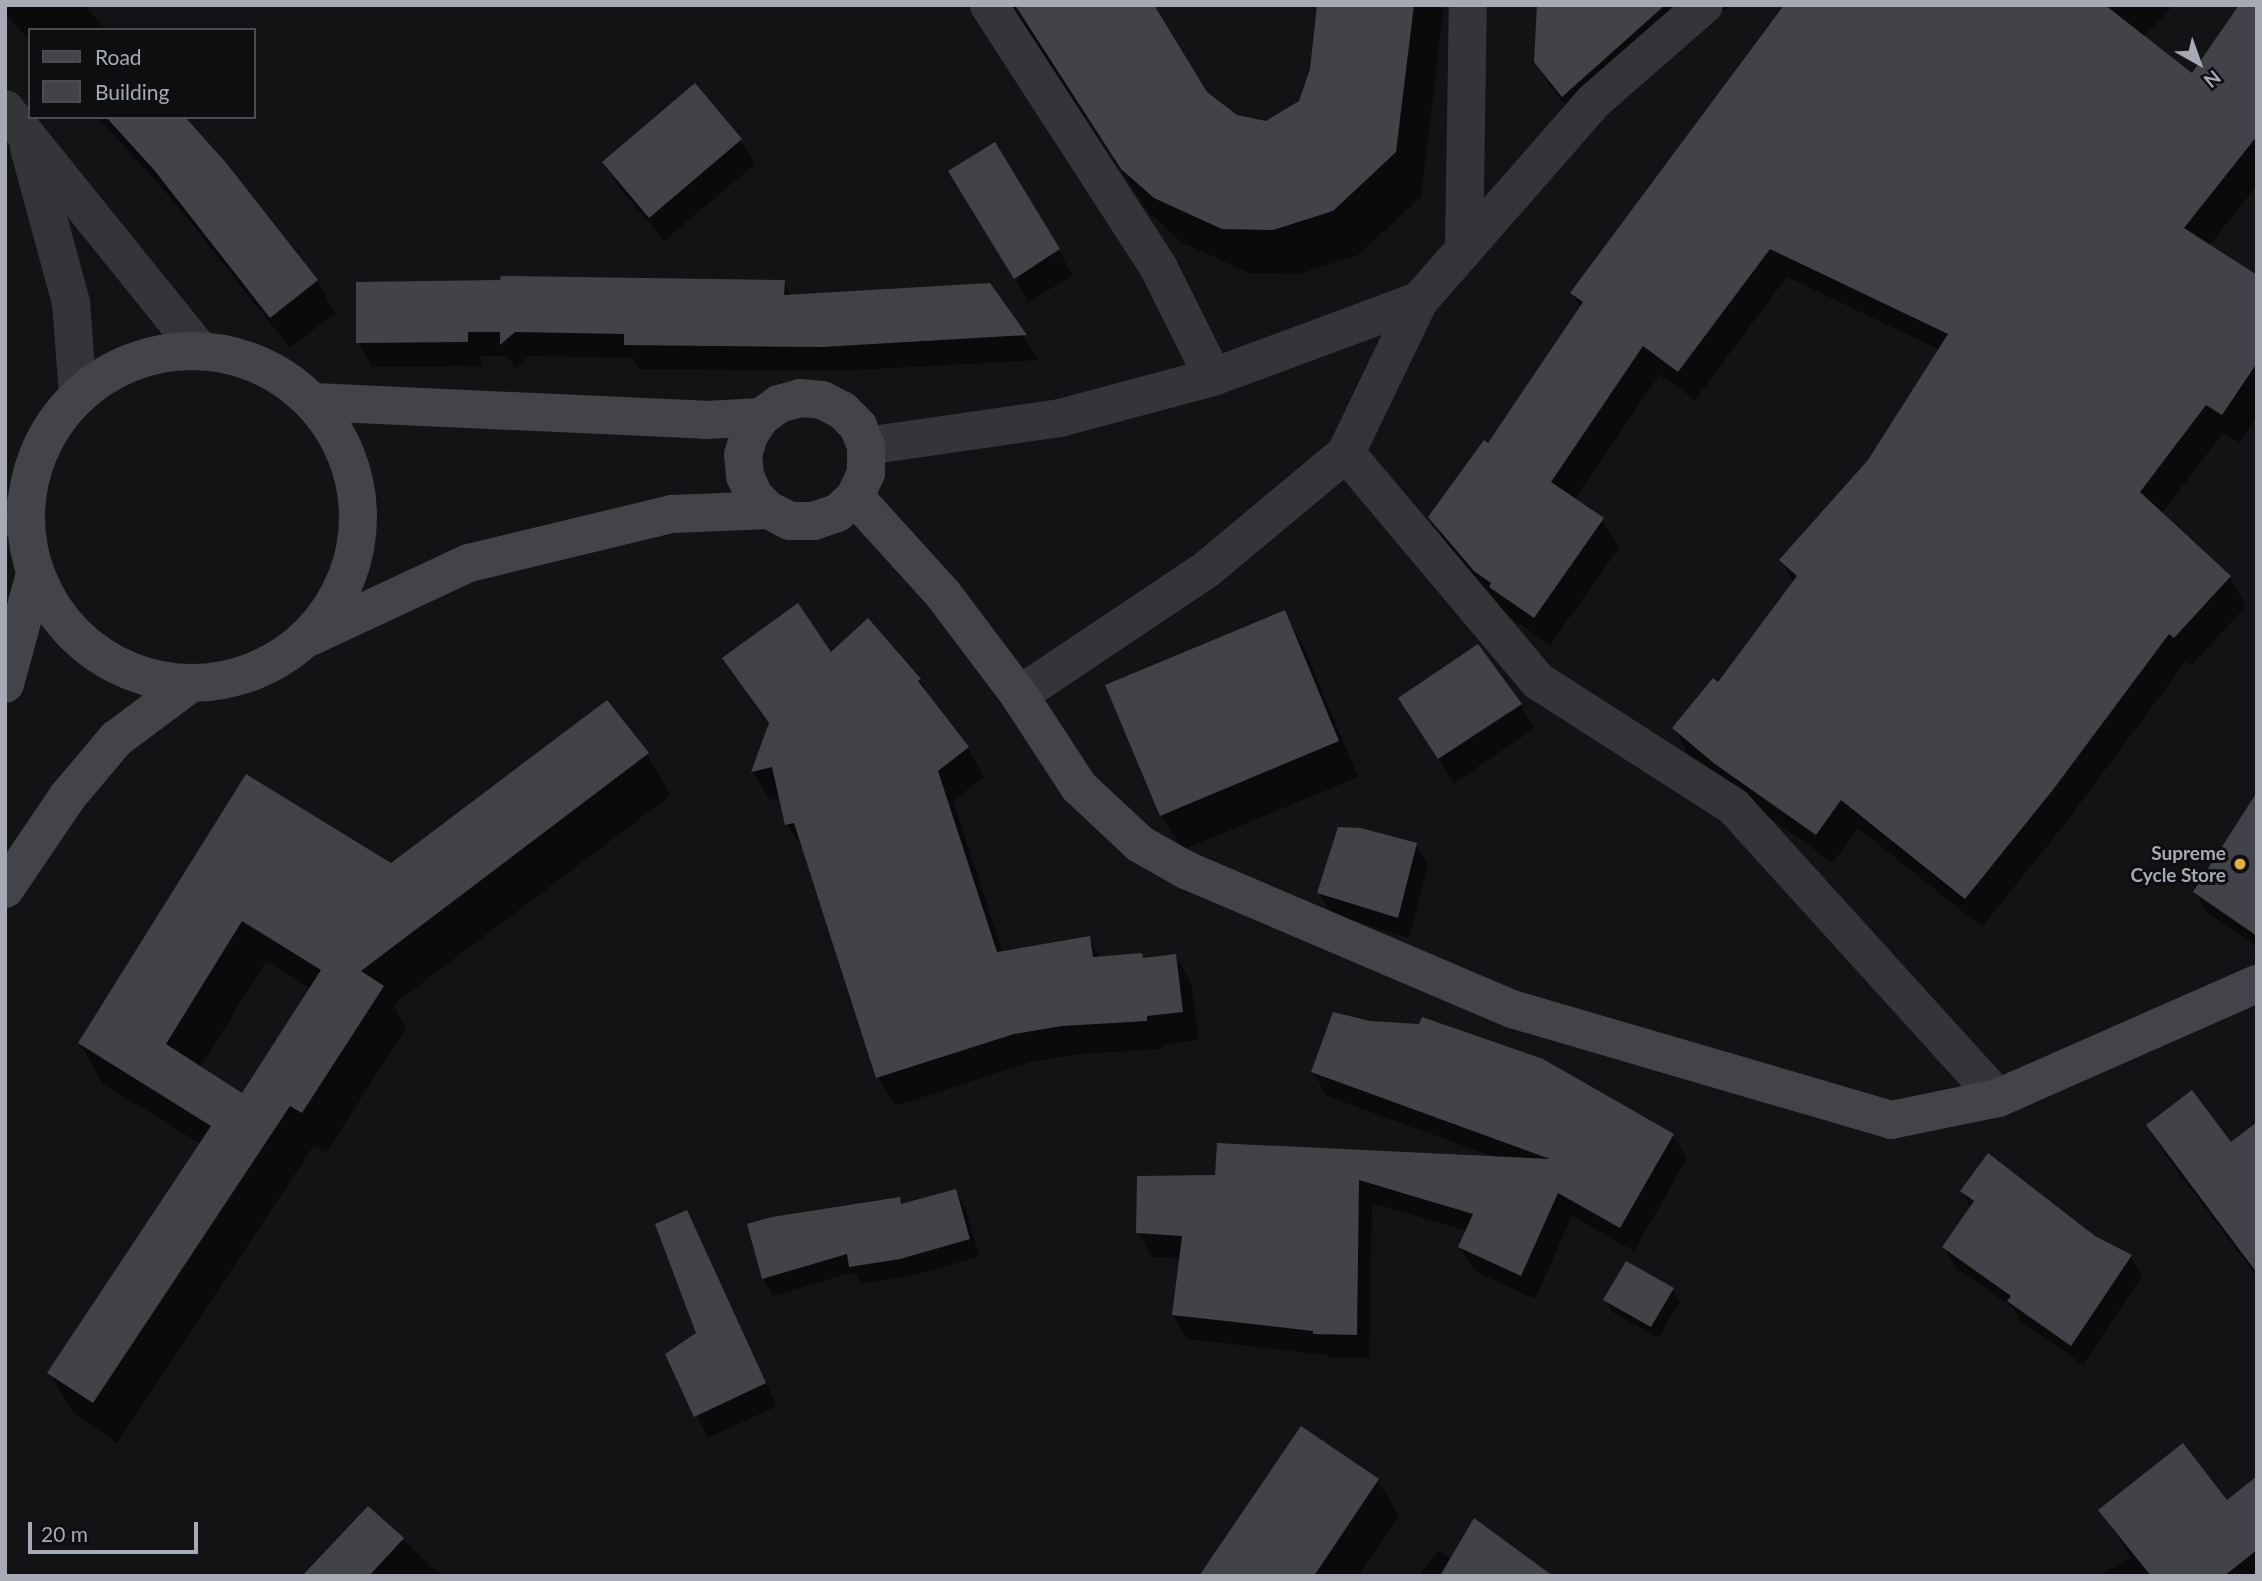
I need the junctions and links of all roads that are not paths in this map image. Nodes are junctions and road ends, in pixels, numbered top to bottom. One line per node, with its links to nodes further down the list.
1 (989, 5): 8 (street)
2 (1468, 5): 5 (street)
3 (1703, 5): 5 (street)
4 (15, 121): 7 (street); 9 (street)
5 (1464, 250): 6 (street)
6 (1419, 302): 8 (street); 13 (street)
7 (199, 349): 9 (main road); 10 (main road)
8 (1213, 377): 12 (street)
9 (78, 395): 16 (main road)
10 (314, 402): 11 (main road); 18 (main road)
11 (761, 417): 12 (main road); 15 (main road)
12 (866, 446): 14 (main road)
13 (1346, 453): 21 (street); 24 (street)
14 (855, 497): 15 (main road); 21 (main road)
15 (768, 510): 18 (main road)
16 (14, 515): 17 (main road)
17 (34, 577): 19 (main road); 20 (main road)
18 (308, 639): 20 (main road)
19 (5, 684)
20 (187, 686): 22 (main road)
21 (1019, 695): 24 (main road)
22 (5, 889)
23 (2257, 984): 24 (main road)
24 (1998, 1098)

